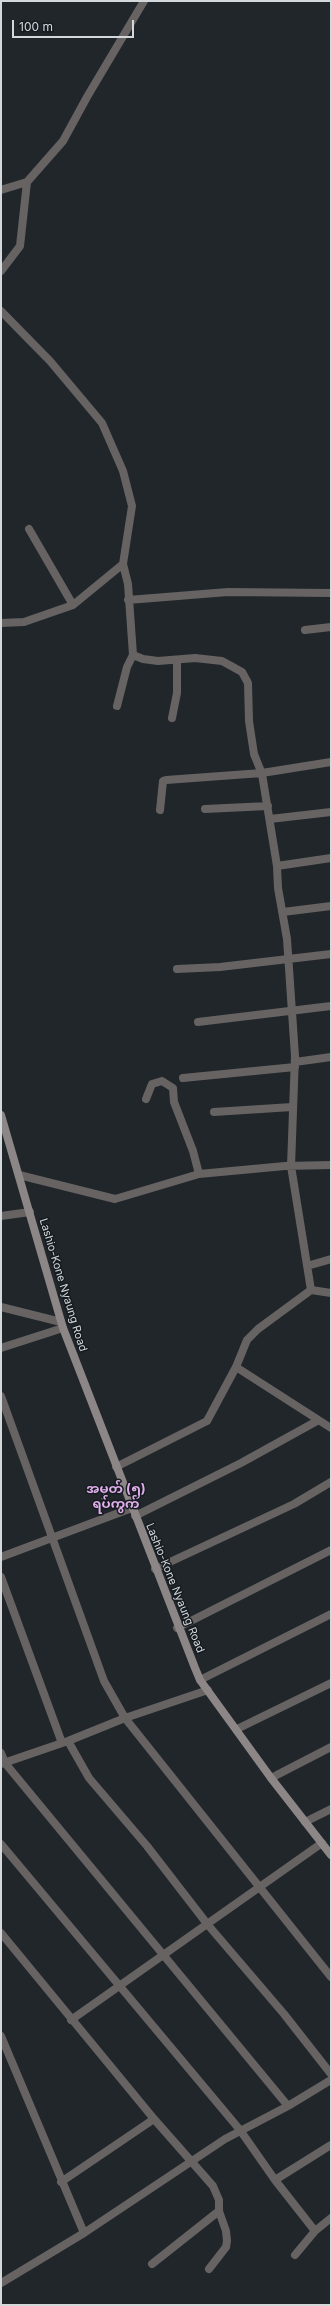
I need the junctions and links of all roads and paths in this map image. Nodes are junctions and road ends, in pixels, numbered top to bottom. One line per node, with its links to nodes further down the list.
1 (144, 1): 2 (street)
2 (28, 182): 3 (street); 4 (street)
3 (1, 190)
4 (1, 272)
5 (1, 311): 7 (street)
6 (29, 529): 10 (street)
7 (123, 564): 9 (street); 10 (street)
8 (331, 593): 9 (street)
9 (128, 600): 14 (street)
10 (73, 605): 11 (street)
11 (1, 623)
12 (331, 627): 13 (street)
13 (305, 630)
14 (133, 655): 15 (street); 16 (street)
15 (177, 660): 17 (street); 19 (street)
16 (117, 706)
17 (172, 718)
18 (331, 762): 19 (street)
19 (262, 773): 20 (street); 22 (street)
20 (268, 806): 21 (street); 24 (street)
21 (205, 809)
22 (160, 810)
23 (331, 812): 24 (street)
24 (270, 819): 26 (street)
25 (331, 858): 26 (street)
26 (277, 866): 28 (street)
27 (331, 906): 28 (street)
28 (283, 912): 30 (street)
29 (331, 954): 30 (street)
30 (287, 958): 31 (street); 33 (street)
31 (177, 969)
32 (331, 1006): 33 (street)
33 (291, 1010): 34 (street); 36 (street)
34 (198, 1022)
35 (331, 1057): 36 (street)
36 (294, 1065): 37 (street); 39 (street)
37 (183, 1078)
38 (146, 1100): 44 (street)
39 (292, 1107): 40 (street); 43 (street)
40 (214, 1112)
41 (1, 1115): 45 (main road, Lashio-Kone Nyaung Road)
42 (331, 1165): 43 (street)
43 (291, 1166): 44 (street); 49 (street)
44 (199, 1174): 45 (street)
45 (19, 1175): 46 (main road, Lashio-Kone Nyaung Road)
46 (30, 1212): 47 (street); 53 (main road, Lashio-Kone Nyaung Road)
47 (1, 1216)
48 (331, 1259): 49 (street)
49 (307, 1266): 50 (street)
50 (311, 1290): 51 (street); 55 (street)
51 (331, 1293)
52 (1, 1307): 53 (street)
53 (62, 1325): 54 (street); 59 (main road, Lashio-Kone Nyaung Road)
54 (1, 1348)
55 (236, 1367): 57 (street); 59 (street)
56 (1, 1396): 62 (street)
57 (317, 1421): 58 (street); 61 (street)
58 (331, 1428)
59 (116, 1467): 61 (main road, Lashio-Kone Nyaung Road)
60 (331, 1482): 65 (street)
61 (133, 1512): 62 (street); 65 (main road, Lashio-Kone Nyaung Road)
62 (53, 1537): 64 (street); 72 (street)
63 (331, 1550): 68 (street)
64 (1, 1557)
65 (155, 1569): 68 (main road, Lashio-Kone Nyaung Road)
66 (1, 1577): 74 (street)
67 (331, 1614): 69 (street)
68 (178, 1628): 69 (main road, Lashio-Kone Nyaung Road)
69 (200, 1680): 71 (main road, Lashio-Kone Nyaung Road)
70 (331, 1683): 73 (street)
71 (208, 1690): 72 (street); 73 (main road, Lashio-Kone Nyaung Road)
72 (125, 1718): 74 (street); 84 (street)
73 (237, 1729): 78 (main road, Lashio-Kone Nyaung Road)
74 (65, 1742): 77 (street); 85 (street)
75 (331, 1747): 78 (street)
76 (1, 1753): 77 (street)
77 (3, 1764): 87 (street)
78 (271, 1778): 80 (main road, Lashio-Kone Nyaung Road)
79 (331, 1809): 80 (street)
80 (305, 1822): 81 (main road, Lashio-Kone Nyaung Road)
81 (322, 1843): 83 (main road, Lashio-Kone Nyaung Road); 84 (street)
82 (1, 1844): 89 (street)
83 (331, 1855)
84 (260, 1887): 85 (street); 88 (street)
85 (208, 1925): 87 (street); 92 (street)
86 (1, 1933): 90 (street)
87 (164, 1955): 89 (street); 94 (street)
88 (331, 1977)
89 (118, 1986): 90 (street); 96 (street)
90 (71, 2020): 95 (street)
91 (1, 2036): 100 (street)
92 (331, 2074)
93 (331, 2080): 94 (street)
94 (288, 2106): 96 (street)
95 (154, 2119): 98 (street); 100 (street)
96 (240, 2130): 98 (street); 99 (street)
97 (331, 2145): 99 (street)
98 (192, 2161): 101 (street); 104 (street)
99 (276, 2180): 103 (street)
100 (61, 2182): 104 (street)
101 (219, 2211): 106 (street); 107 (street)
102 (331, 2218): 103 (street)
103 (315, 2231): 105 (street)
104 (84, 2233): 108 (street)
105 (295, 2255)
106 (152, 2264)
107 (209, 2269)
108 (1, 2283)

